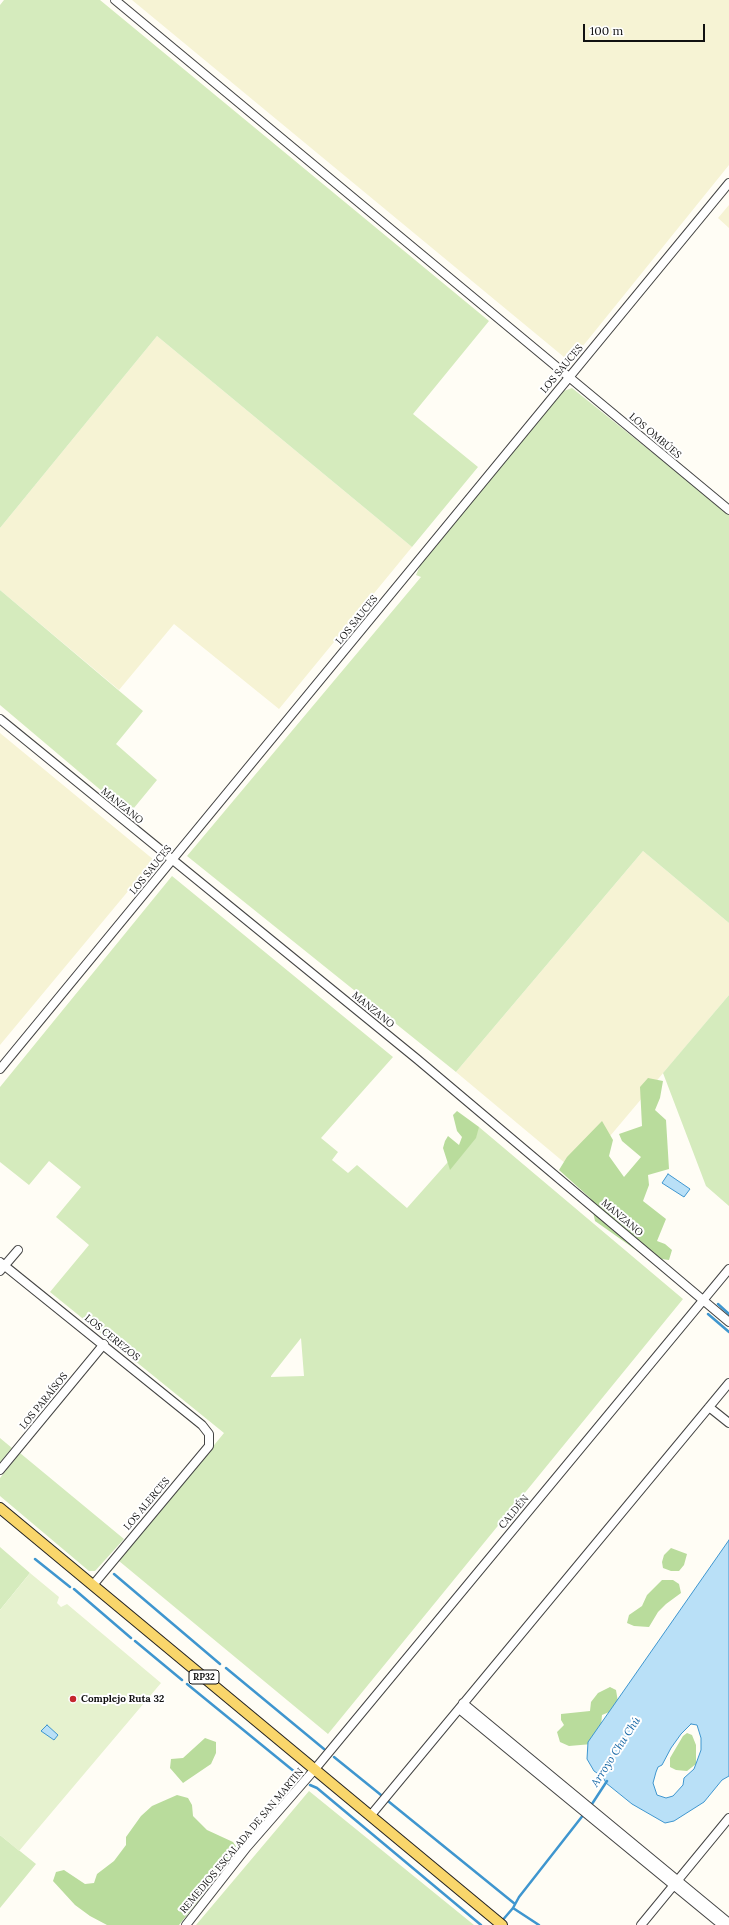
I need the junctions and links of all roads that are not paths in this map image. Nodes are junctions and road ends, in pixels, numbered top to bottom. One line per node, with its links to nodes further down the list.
1 (114, 0): 3 (street, LOS OMBÚES)
2 (729, 183): 3 (street, LOS SAUCES)
3 (568, 378): 4 (street, LOS OMBÚES); 6 (street, LOS SAUCES)
4 (729, 510)
5 (0, 719): 6 (street, MANZANO)
6 (172, 860): 7 (street, LOS SAUCES); 11 (street, MANZANO)
7 (0, 1069)
8 (18, 1250): 9 (street)
9 (2, 1266): 13 (street, LOS CEREZOS)
10 (729, 1269): 11 (street, CALDÉN)
11 (703, 1300): 12 (street, MANZANO); 22 (street, CALDÉN)
12 (729, 1322)
13 (104, 1344): 17 (street, LOS CEREZOS); 18 (street, LOS PARAÍSOS)
14 (729, 1383): 15 (street)
15 (709, 1407): 16 (street); 21 (street)
16 (729, 1423)
17 (209, 1434): 20 (street, LOS ALERCES)
18 (0, 1470)
19 (0, 1508): 20 (main road, RP32)
20 (93, 1585): 22 (main road, RP32)
21 (461, 1706): 23 (street); 25 (street)
22 (315, 1769): 23 (main road, RP32); 28 (street, REMEDIOS ESCALADA DE SAN MARTIN)
23 (371, 1816): 26 (main road, RP32)
24 (729, 1818): 25 (street)
25 (676, 1883): 27 (street); 29 (street); 30 (street)
26 (499, 1922)
27 (729, 1923)
28 (186, 1925)
29 (641, 1925)
30 (722, 1925)

